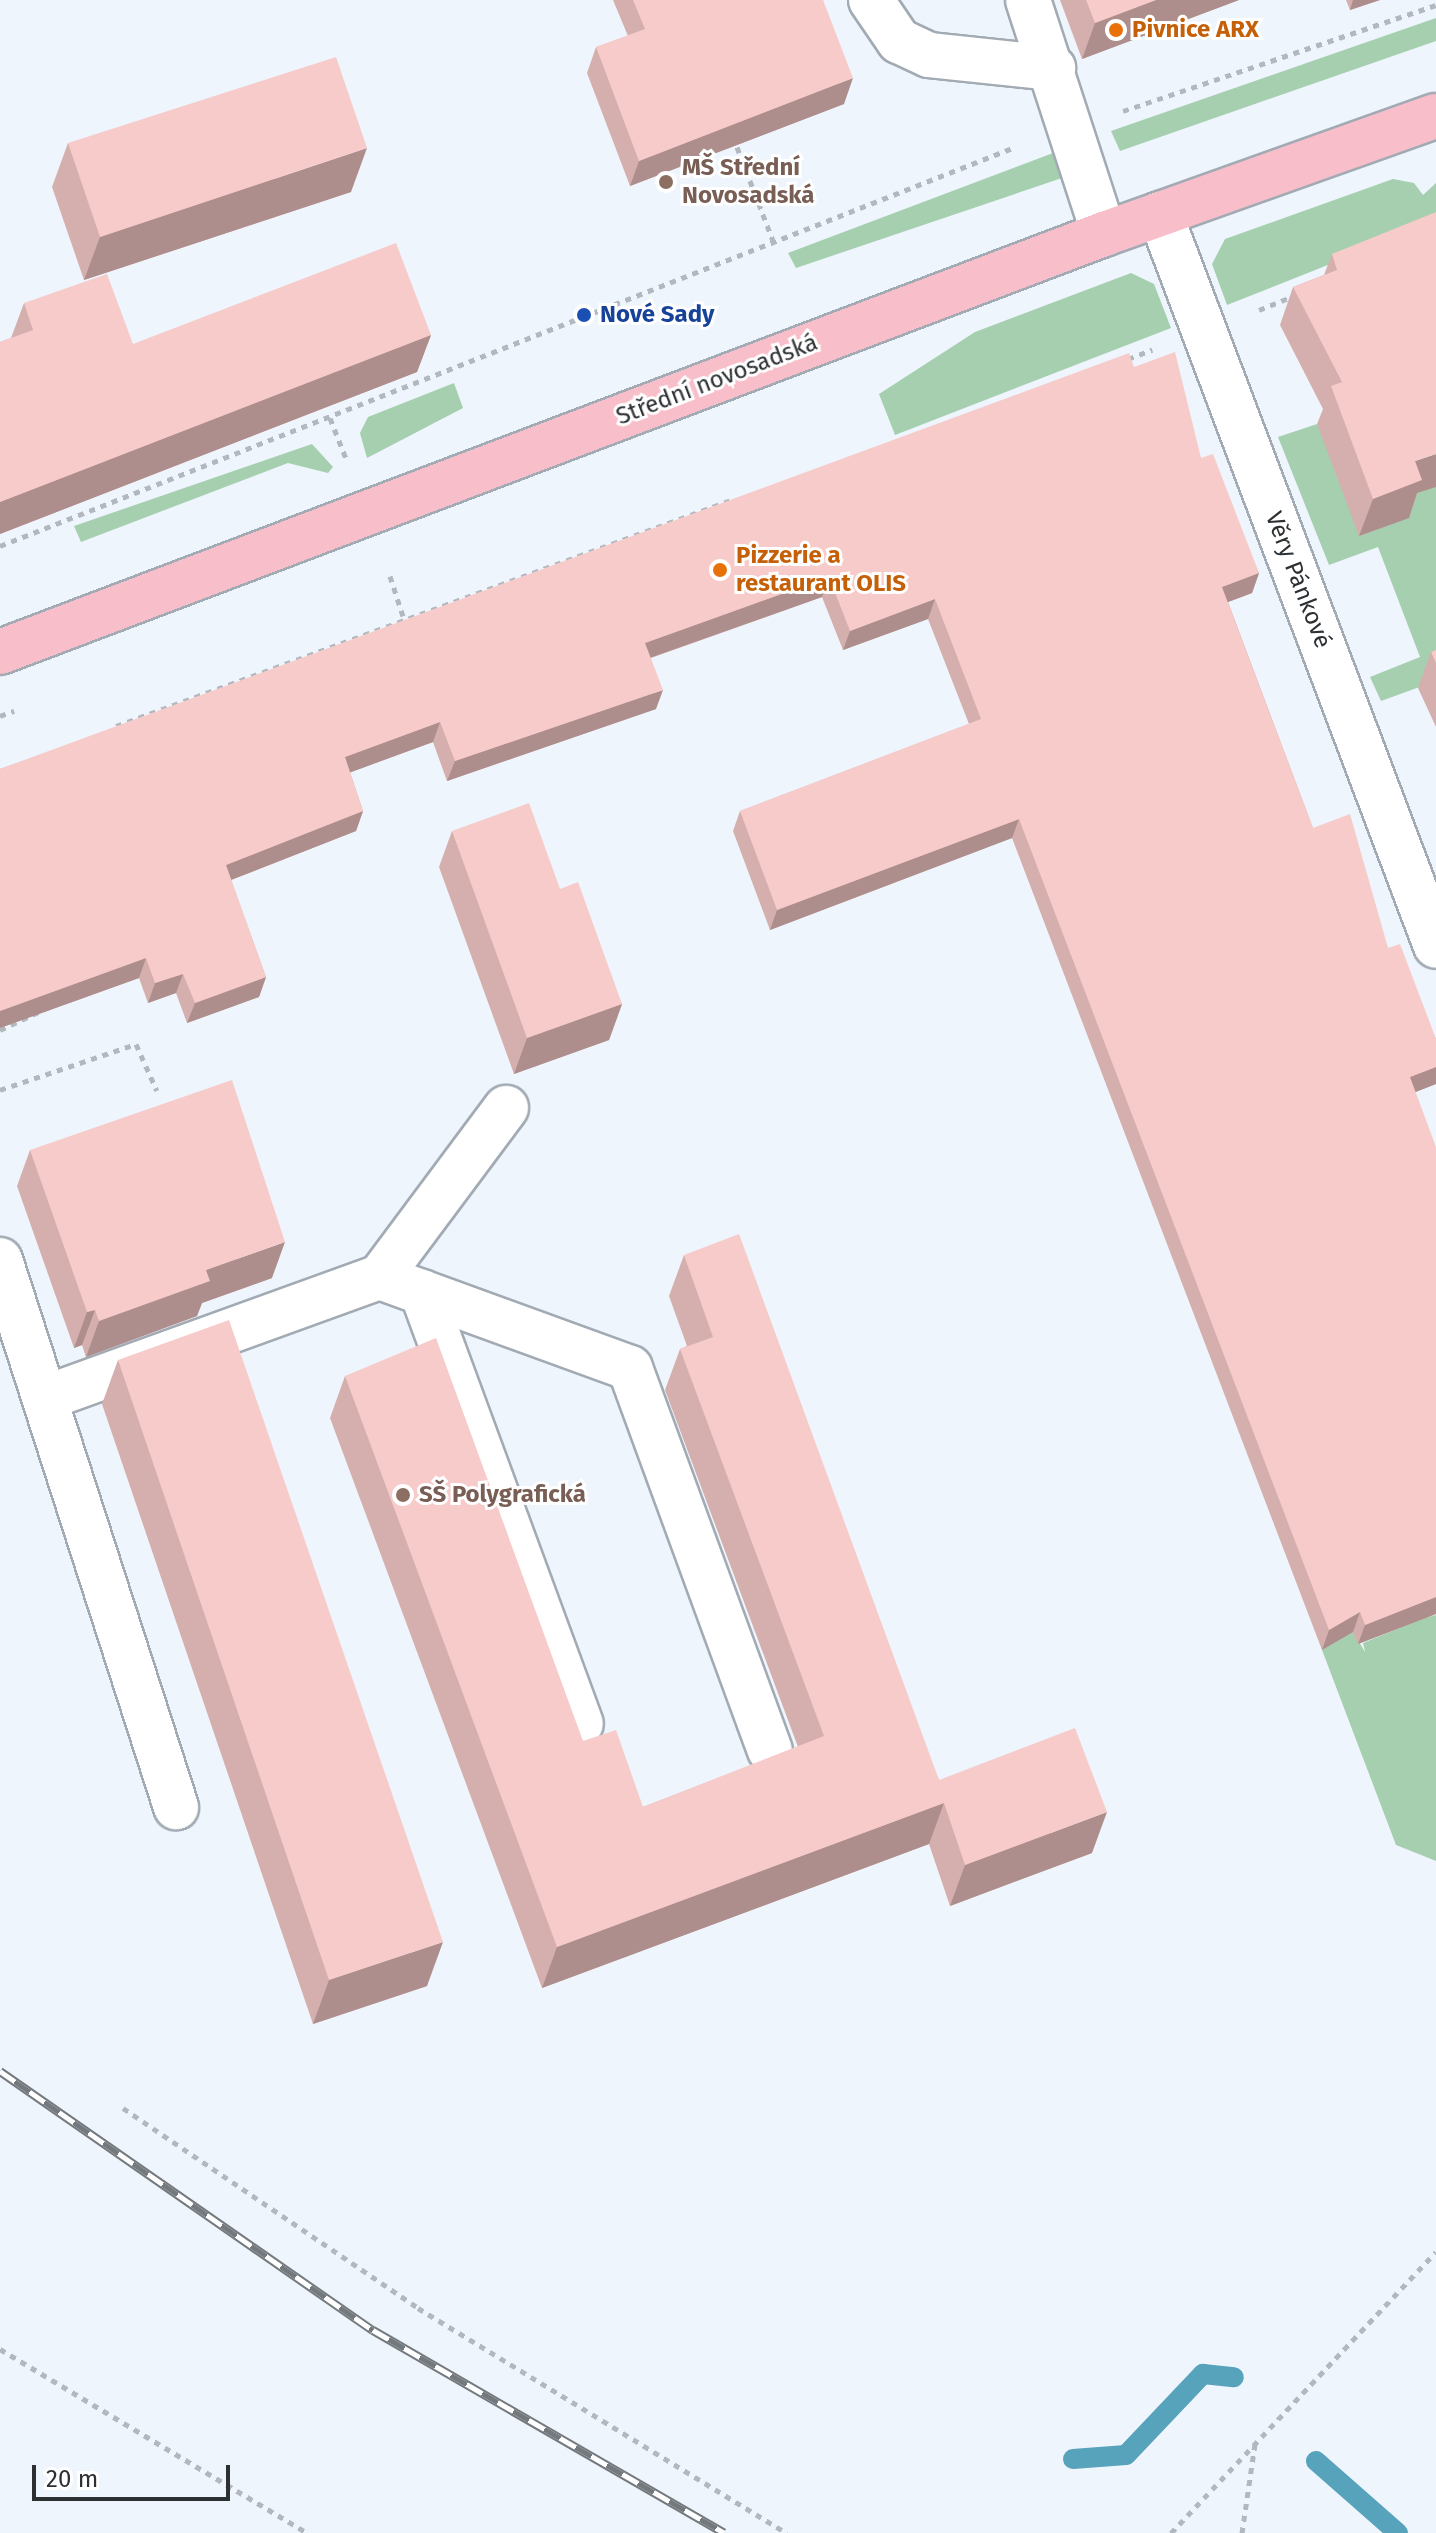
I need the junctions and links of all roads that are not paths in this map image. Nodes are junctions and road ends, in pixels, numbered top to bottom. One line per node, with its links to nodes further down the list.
1 (871, 0): 3 (street)
2 (1028, 0): 3 (street)
3 (1053, 68): 6 (street)
4 (1436, 116): 5 (main road, Střední novosadská)
5 (1160, 214): 6 (main road, Střední novosadská); 8 (street, Věry Pánkové)
6 (1104, 234): 7 (main road, Střední novosadská)
7 (0, 652)
8 (1436, 946)
9 (506, 1108): 11 (street)
10 (0, 1260): 13 (street)
11 (380, 1277): 12 (street); 13 (street)
12 (422, 1292): 14 (street); 15 (street)
13 (45, 1398): 16 (street)
14 (581, 1724)
15 (770, 1750)
16 (176, 1807)

